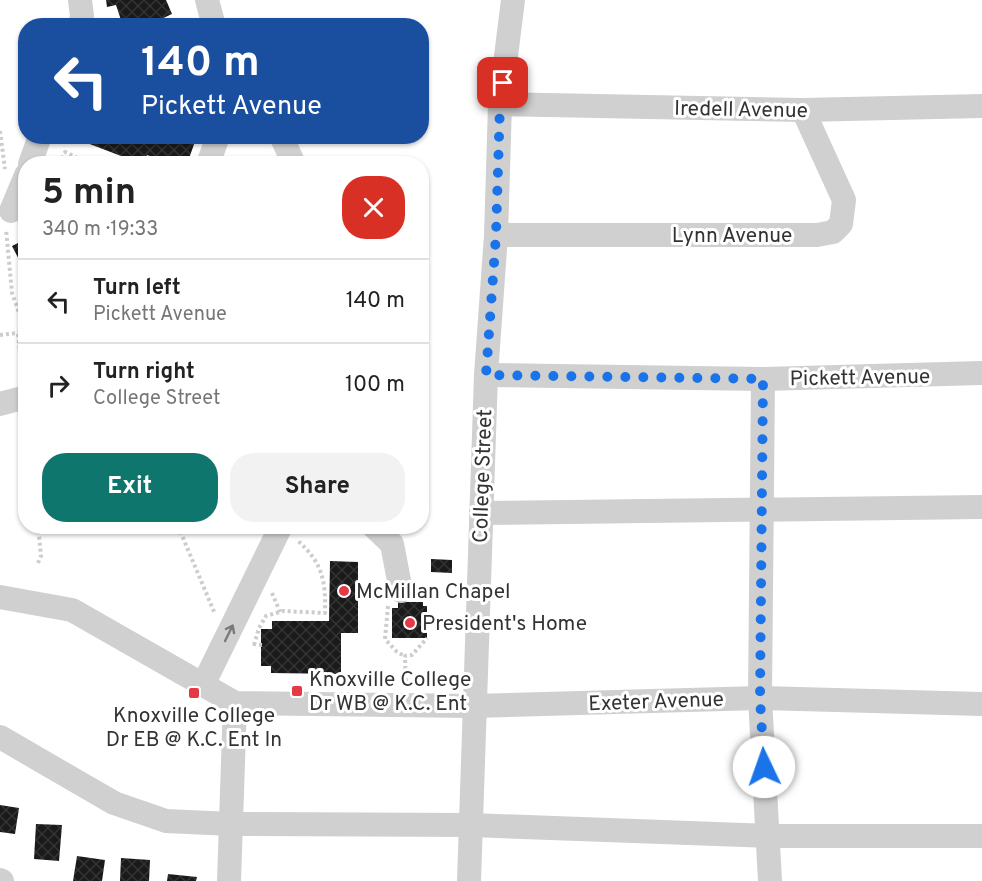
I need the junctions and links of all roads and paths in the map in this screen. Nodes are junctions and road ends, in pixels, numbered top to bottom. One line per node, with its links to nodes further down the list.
1 (80, 0): 4 (street)
2 (207, 0): 5 (street)
3 (513, 0): 6 (street, College Street)
4 (81, 18)
5 (212, 18)
6 (500, 104): 8 (street, Iredell Avenue); 11 (street, College Street)
7 (982, 106): 8 (street, Iredell Avenue)
8 (803, 110): 11 (street, Lynn Avenue)
9 (18, 196): 10 (street)
10 (12, 212): 12 (path)
11 (496, 235): 16 (street, College Street)
12 (18, 310)
13 (18, 334): 14 (path)
14 (0, 335)
15 (982, 374): 17 (street, Pickett Avenue)
16 (486, 375): 17 (street, Pickett Avenue); 22 (street, College Street)
17 (763, 379): 21 (street)
18 (18, 395): 19 (street)
19 (0, 404)
20 (982, 507): 21 (street)
21 (762, 510): 22 (street); 36 (street)
22 (481, 513): 40 (street, College Street)
23 (39, 534): 28 (path)
24 (181, 534): 32 (path)
25 (278, 534): 32 (street, one-way to 25)
26 (288, 534): 33 (path)
27 (381, 534): 29 (street)
28 (38, 563)
29 (400, 591): 34 (path)
30 (0, 597): 35 (street)
31 (427, 638): 34 (path)
32 (225, 640): 35 (street)
33 (254, 645)
34 (405, 656): 39 (path)
35 (203, 685): 37 (street)
36 (760, 698): 38 (street, Exeter Avenue); 40 (street, Exeter Avenue); 44 (street)
37 (235, 703): 39 (street, Exeter Avenue); 42 (street)
38 (982, 704)
39 (407, 706): 40 (street, Exeter Avenue)
40 (474, 706): 43 (street, College Street)
41 (0, 737): 42 (street)
42 (231, 824): 43 (street); 46 (street)
43 (471, 825): 44 (street); 47 (street, College Street)
44 (768, 836): 45 (street); 48 (street)
45 (982, 836)
46 (229, 881)
47 (469, 881)
48 (770, 881)

